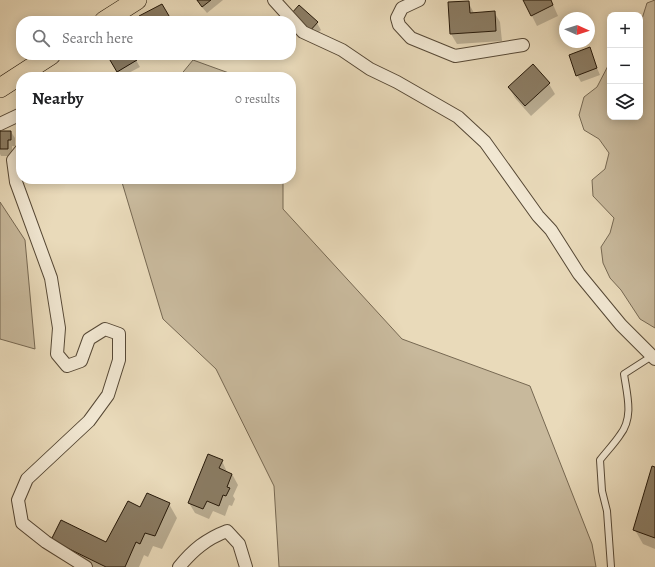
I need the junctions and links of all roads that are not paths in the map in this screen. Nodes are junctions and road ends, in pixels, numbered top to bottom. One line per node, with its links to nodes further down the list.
1 (137, 0): 4 (main road)
2 (274, 0): 5 (street)
3 (418, 0): 7 (street)
4 (112, 16)
5 (288, 16)
6 (296, 24): 17 (street)
7 (523, 45)
8 (43, 60): 9 (main road)
9 (25, 72)
10 (16, 78): 11 (main road)
11 (0, 88)
12 (16, 116): 13 (street)
13 (0, 124)
14 (16, 156): 15 (street)
15 (16, 182)
16 (17, 184): 18 (street)
17 (654, 358): 21 (lane)
18 (86, 567)
19 (179, 567): 20 (street)
20 (246, 567)
21 (612, 567)

